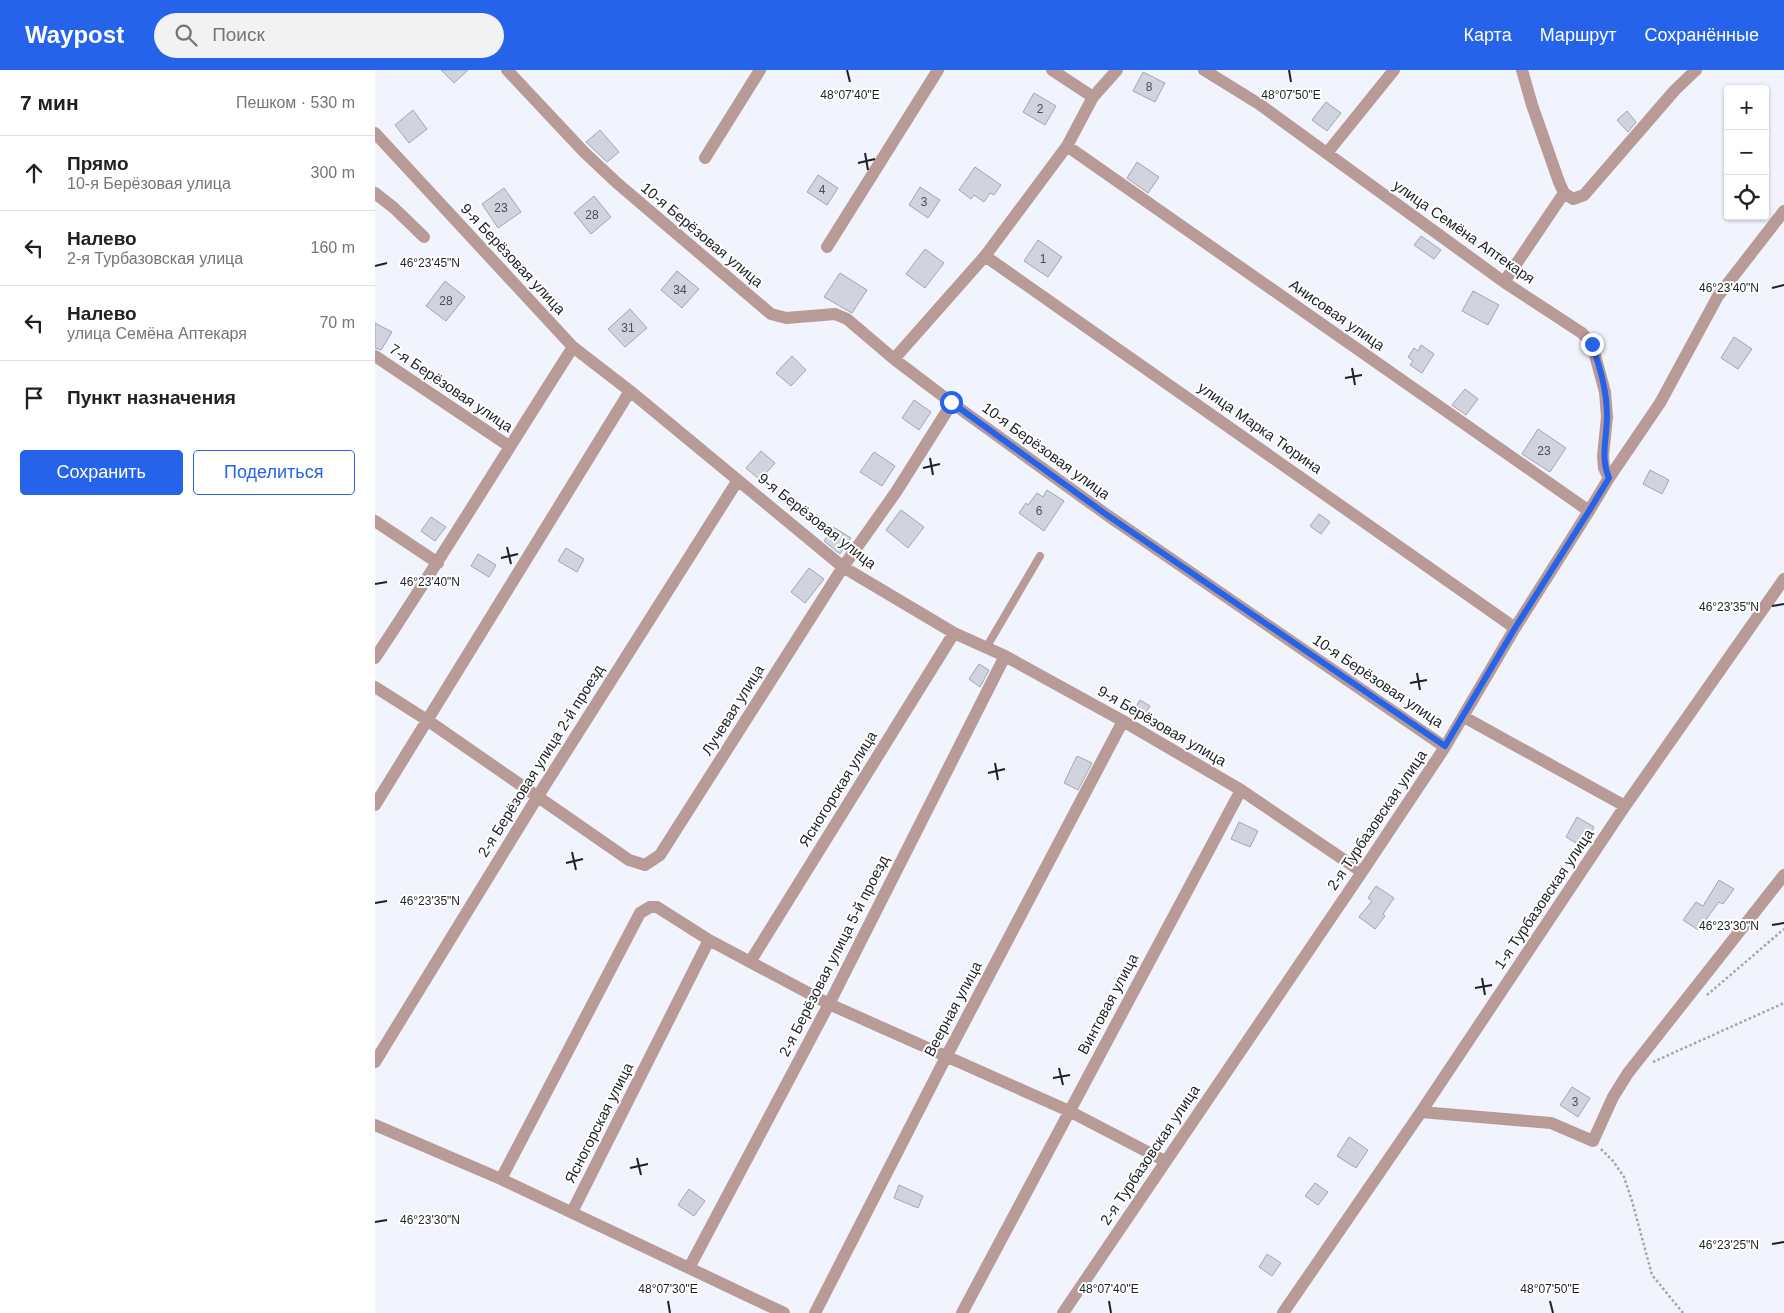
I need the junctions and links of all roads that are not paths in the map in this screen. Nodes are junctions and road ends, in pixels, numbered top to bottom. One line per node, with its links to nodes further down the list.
1 (507, 70): 24 (street, 10-я Берёзовая улица)
2 (760, 70): 14 (street)
3 (938, 70): 19 (street)
4 (1052, 70): 10 (street)
5 (1117, 70): 10 (street)
6 (1204, 70): 13 (street, улица Семёна Аптекаря)
7 (1394, 70): 13 (street)
8 (1522, 70): 16 (street)
9 (1696, 70): 16 (street)
10 (1093, 97): 12 (street)
11 (375, 133): 22 (street, 9-я Берёзовая улица)
12 (1067, 146): 20 (street); 30 (street, Анисовая улица)
13 (1327, 153): 21 (street, улица Семёна Аптекаря)
14 (705, 158)
15 (375, 193): 18 (street)
16 (1564, 193): 21 (street)
17 (1784, 211): 28 (street, 2-я Турбазовская улица)
18 (424, 237)
19 (827, 247)
20 (985, 256): 24 (street); 36 (street, улица Марка Тюрина)
21 (1504, 282): 28 (street, улица Семёна Аптекаря)
22 (573, 346): 25 (street, 9-я Берёзовая улица); 27 (street)
23 (375, 356): 27 (street, 7-я Берёзовая улица)
24 (894, 359): 26 (street, 10-я Берёзовая улица)
25 (630, 391): 29 (street, 9-я Берёзовая улица); 43 (street)
26 (951, 402): 34 (street, Лучевая улица); 45 (street, 10-я Берёзовая улица)
27 (509, 446): 33 (street)
28 (1609, 478): 30 (street, 2-я Турбазовская улица)
29 (738, 480): 34 (street, 9-я Берёзовая улица); 47 (street, 2-я Берёзовая улица 2-й проезд)
30 (1589, 511): 36 (street, 2-я Турбазовская улица)
31 (375, 521): 33 (street)
32 (1040, 556): 38 (lane)
33 (438, 563): 40 (street)
34 (843, 567): 37 (street, 9-я Берёзовая улица); 47 (street, Лучевая улица)
35 (1784, 579): 49 (street, 1-я Турбазовская улица)
36 (1515, 628): 42 (street, 2-я Турбазовская улица)
37 (954, 633): 38 (street, 9-я Берёзовая улица); 53 (street, Ясногорская улица)
38 (986, 648): 39 (street, 9-я Берёзовая улица)
39 (1005, 656): 44 (street, 9-я Берёзовая улица); 54 (street, 2-я Берёзовая улица 5-й проезд)
40 (375, 658)
41 (375, 687): 43 (street)
42 (1464, 716): 45 (street, 2-я Турбазовская улица); 49 (street)
43 (427, 720): 47 (street); 48 (street)
44 (1123, 721): 46 (street, 9-я Берёзовая улица); 55 (street, Веерная улица)
45 (1445, 746): 50 (street, 2-я Турбазовская улица)
46 (1241, 790): 50 (street, 9-я Берёзовая улица); 57 (street, Винтовая улица)
47 (538, 796): 56 (street, 2-я Берёзовая улица 2-й проезд)
48 (375, 805)
49 (1625, 806): 58 (street, 1-я Турбазовская улица)
50 (1362, 872): 60 (street, 2-я Турбазовская улица)
51 (1784, 875): 58 (street)
52 (709, 940): 53 (street); 61 (street); 62 (street, Ясногорская улица)
53 (750, 962): 54 (street)
54 (829, 1004): 55 (street); 63 (street, 2-я Берёзовая улица 5-й проезд)
55 (946, 1057): 57 (street); 65 (street, Веерная улица)
56 (375, 1062)
57 (1069, 1111): 60 (street); 66 (street, Винтовая улица)
58 (1421, 1112): 68 (street, 1-я Турбазовская улица)
59 (375, 1126): 61 (street)
60 (1165, 1162): 67 (street, 2-я Турбазовская улица)
61 (501, 1180): 62 (street)
62 (572, 1212): 63 (street)
63 (689, 1268): 64 (street)
64 (784, 1313)
65 (815, 1313)
66 (962, 1313)
67 (1063, 1313)
68 (1283, 1313)

